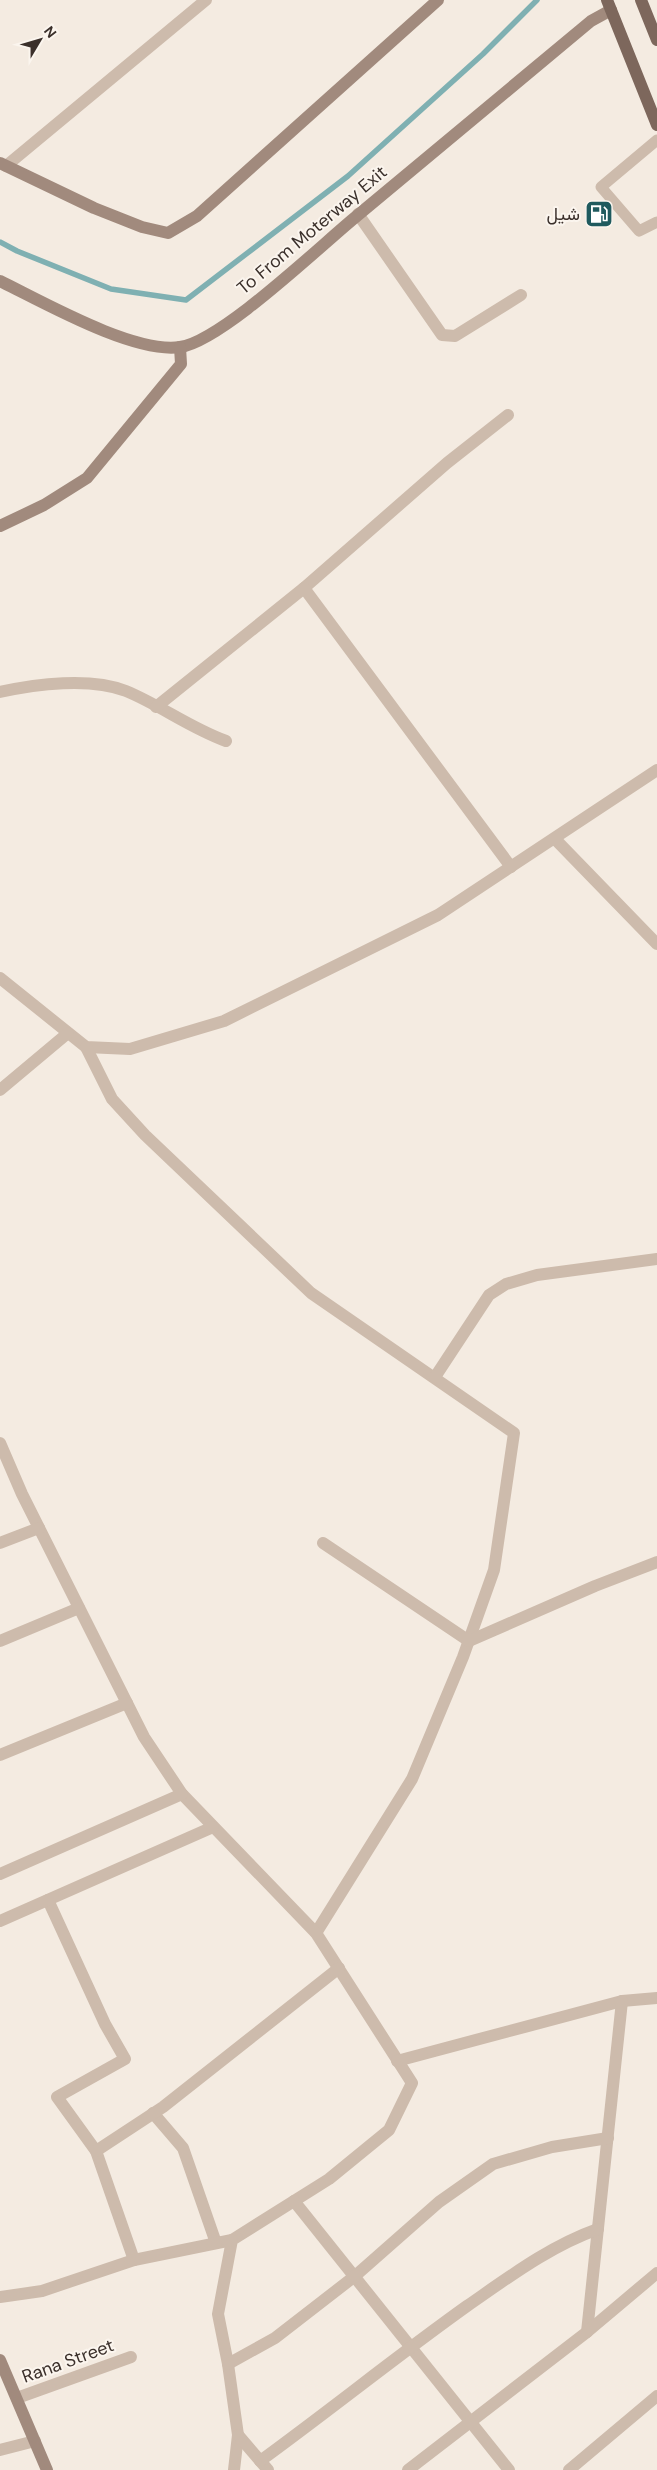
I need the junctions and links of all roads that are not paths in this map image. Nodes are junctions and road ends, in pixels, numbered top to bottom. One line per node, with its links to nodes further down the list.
1 (206, 0): 8 (street)
2 (438, 0): 8 (main road)
3 (642, 0): 5 (main road)
4 (609, 5): 6 (main road); 9 (main road, To From Moterway Exit)
5 (656, 34)
6 (657, 125)
7 (657, 140): 10 (lane)
8 (3, 165)
9 (358, 214): 12 (street); 13 (main road, To From Moterway Exit)
10 (657, 222)
11 (0, 281): 13 (main road, To From Moterway Exit)
12 (521, 295)
13 (180, 347): 15 (main road)
14 (508, 415): 16 (street)
15 (0, 526)
16 (304, 588): 18 (street); 22 (street)
17 (0, 692): 18 (street)
18 (156, 707): 19 (street)
19 (226, 741)
20 (657, 770): 21 (street)
21 (556, 838): 22 (street); 23 (street)
22 (511, 867): 26 (street)
23 (657, 944)
24 (0, 978): 25 (street)
25 (68, 1033): 26 (street); 27 (street)
26 (86, 1047): 29 (street)
27 (0, 1090)
28 (657, 1259): 29 (street)
29 (435, 1377): 37 (street)
30 (1, 1449): 31 (street)
31 (39, 1528): 32 (street); 35 (street)
32 (0, 1542)
33 (323, 1543): 37 (street)
34 (657, 1562): 37 (street)
35 (79, 1608): 36 (street); 38 (street)
36 (0, 1641)
37 (468, 1641): 45 (street)
38 (127, 1703): 39 (street); 40 (street)
39 (0, 1755)
40 (182, 1794): 41 (street); 42 (street)
41 (213, 1827): 43 (street); 45 (street)
42 (0, 1874)
43 (48, 1900): 44 (street); 52 (street)
44 (0, 1921)
45 (316, 1933): 46 (street)
46 (339, 1968): 49 (street); 50 (street)
47 (657, 1998): 48 (street)
48 (622, 2001): 49 (street); 51 (street)
49 (397, 2060): 53 (street)
50 (153, 2114): 52 (street); 56 (street)
51 (608, 2138): 54 (street); 59 (street)
52 (96, 2151): 57 (street)
53 (294, 2201): 55 (street); 59 (street)
54 (598, 2229): 61 (street); 62 (street)
55 (232, 2240): 56 (street); 65 (street)
56 (216, 2243): 57 (street)
57 (134, 2260): 60 (street)
58 (657, 2273): 61 (street)
59 (355, 2276): 62 (street); 65 (street)
60 (0, 2297)
61 (587, 2332): 68 (street)
62 (411, 2346): 68 (street); 72 (street)
63 (131, 2357): 67 (street, Rana Street)
64 (0, 2360): 67 (main road)
65 (228, 2364): 69 (street)
66 (657, 2396): 77 (street)
67 (17, 2398): 70 (main road)
68 (471, 2421): 75 (street); 76 (street)
69 (238, 2435): 72 (street); 74 (street)
70 (35, 2442): 71 (street); 73 (main road)
71 (0, 2450)
72 (264, 2466)
73 (47, 2470)
74 (234, 2470)
75 (408, 2470)
76 (509, 2470)
77 (569, 2470)

